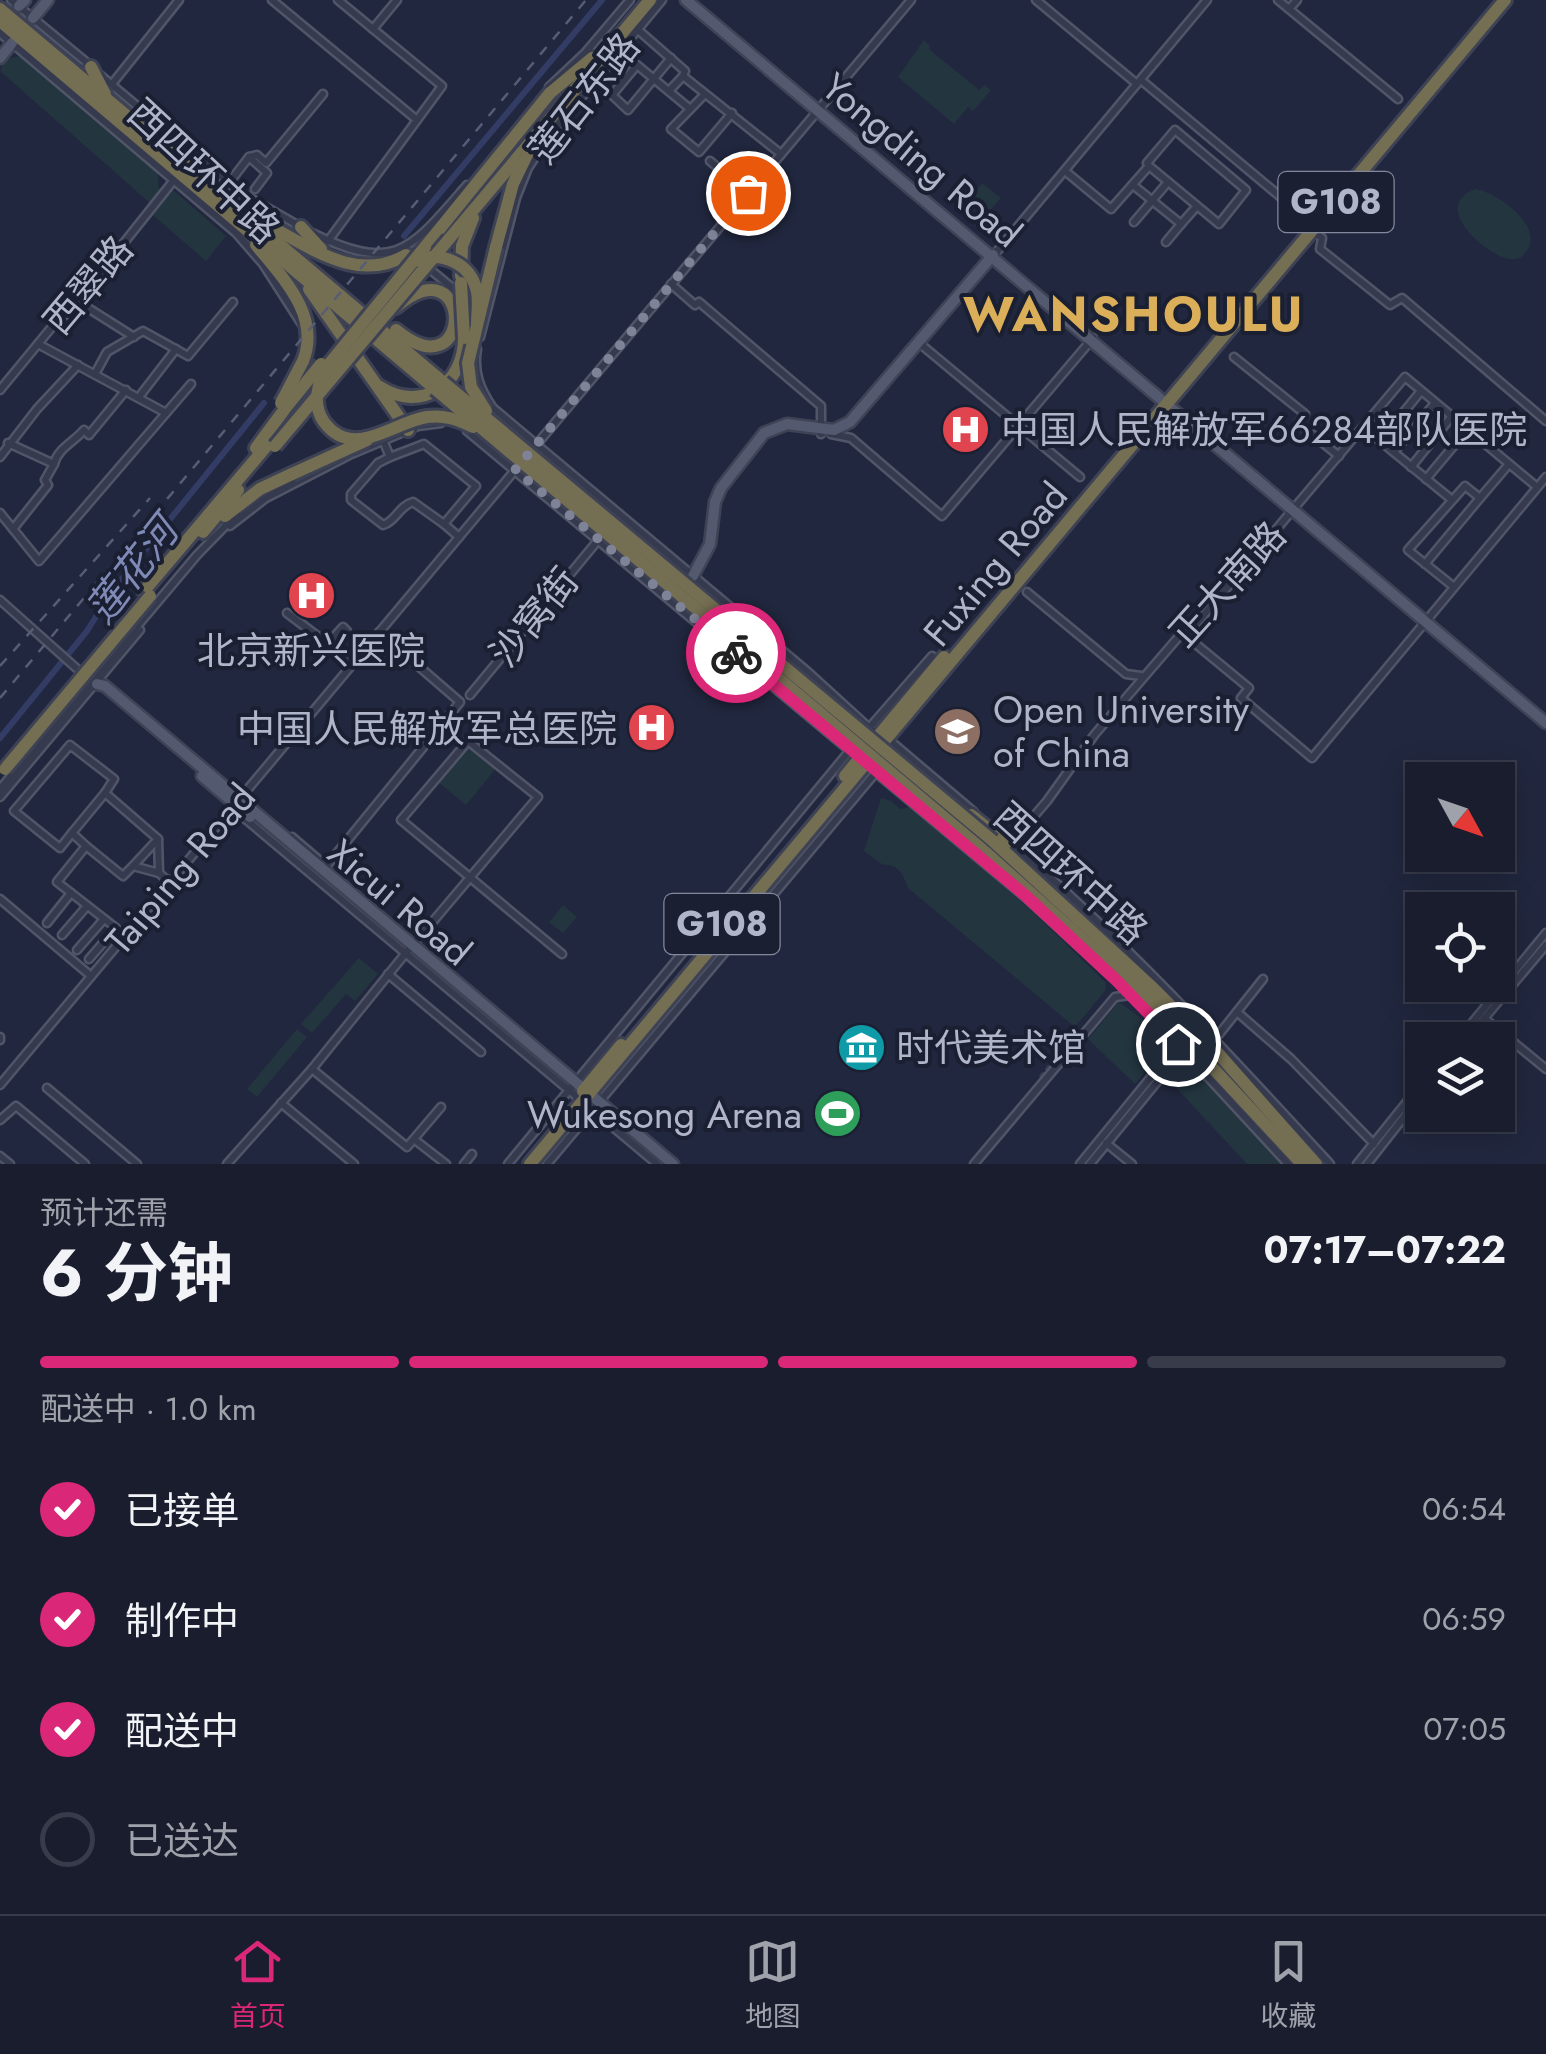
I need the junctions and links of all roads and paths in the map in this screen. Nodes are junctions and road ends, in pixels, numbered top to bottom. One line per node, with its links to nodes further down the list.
1 (48, 0): 21 (main road)
2 (180, 0): 35 (street)
3 (272, 0): 44 (street)
4 (338, 0): 23 (street)
5 (397, 0): 23 (street)
6 (630, 0): 69 (street, 莲石东路)
7 (640, 0): 28 (highway)
8 (650, 0): 45 (highway)
9 (662, 0): 24 (street, 莲石东路)
10 (689, 0): 42 (main road, Yongding Road)
11 (911, 0): 42 (street)
12 (1036, 0): 34 (street)
13 (1207, 0): 34 (street)
14 (1278, 0): 20 (street)
15 (1297, 0): 20 (street)
16 (1495, 0): 63 (highway, Fuxing Road / G108)
17 (1505, 0): 63 (highway, Fuxing Road / G108)
18 (18, 2): 21 (street, 西四环中路)
19 (0, 9): 40 (highway, 西四环中路)
20 (1290, 9): 39 (street)
21 (33, 18): 30 (street, 西四环中路)
22 (0, 22): 40 (highway, 西四环中路)
23 (373, 29): 44 (street)
24 (637, 29): 29 (street); 78 (street, 莲石东路)
25 (0, 34): 26 (street, 西四环中路)
26 (12, 43): 27 (main road); 33 (street, 西四环中路)
27 (0, 58)
28 (592, 58): 66 (highway); 69 (highway)
29 (670, 58): 31 (street); 32 (street)
30 (91, 67): 35 (street, 西四环中路); 40 (highway)
31 (682, 76): 36 (street); 38 (street)
32 (654, 79): 32 (street); 36 (street)
33 (60, 82): 40 (highway); 51 (street, 西四环中路)
34 (1139, 82): 50 (street); 63 (street)
35 (112, 84): 52 (street, 西四环中路)
36 (669, 91): 41 (street)
37 (323, 94): 47 (street)
38 (705, 94): 41 (street); 43 (street)
39 (1398, 99)
40 (105, 104): 54 (highway, 西四环中路); 61 (highway, 西四环中路)
41 (689, 108): 43 (street)
42 (819, 109): 46 (street); 70 (main road, Yongding Road)
43 (732, 113): 46 (street)
44 (417, 120): 67 (street)
45 (543, 129): 58 (highway); 78 (highway, bridge)
46 (780, 154): 57 (street)
47 (249, 157): 52 (street); 56 (street)
48 (710, 161): 57 (street)
49 (1150, 166): 53 (street); 55 (street); 60 (street)
50 (1064, 171): 55 (street); 70 (street)
51 (174, 180): 72 (street, 西四环中路); 83 (street, 西翠路)
52 (227, 181): 54 (highway); 65 (street, 西四环中路)
53 (1168, 182): 59 (street); 60 (street)
54 (207, 183): 61 (highway, 西四环中路)
55 (1133, 185): 59 (street)
56 (255, 188)
57 (748, 193): 74 (street)
58 (484, 199): 66 (highway); 88 (highway, bridge)
59 (1152, 200): 62 (street); 64 (street)
60 (1197, 206): 64 (street)
61 (238, 216): 71 (highway); 73 (highway, 西四环中路); 75 (highway); 79 (highway, 西四环中路)
62 (1134, 222)
63 (1305, 222): 95 (highway, Fuxing Road / G108); 100 (street)
64 (1181, 224): 68 (street)
65 (301, 227): 67 (street, 西四环中路); 71 (highway)
66 (446, 237): 79 (highway, bridge); 110 (highway, bridge)
67 (328, 240): 69 (street, 西四环中路)
68 (1166, 242)
69 (414, 249): 71 (highway); 78 (street); 109 (highway, bridge)
70 (993, 257): 81 (main road, Yongding Road); 82 (main road)
71 (335, 260)
72 (264, 264): 75 (highway); 115 (street, 西四环中路)
73 (294, 270): 79 (highway, 西四环中路); 88 (highway)
74 (671, 284): 106 (street); 113 (street)
75 (294, 296): 97 (highway, bridge)
76 (233, 302): 84 (street)
77 (88, 308): 80 (street)
78 (482, 320): 87 (street); 97 (highway, bridge); 107 (highway, bridge)
79 (388, 334): 79 (highway, bridge); 107 (highway, 西四环中路, bridge); 110 (highway, bridge)
80 (134, 337): 84 (street); 89 (street)
81 (1092, 339): 95 (main road, Yongding Road); 102 (street)
82 (920, 343): 102 (street); 106 (main road)
83 (38, 344): 86 (street); 91 (street, 西翠路)
84 (176, 349): 94 (street)
85 (1234, 356): 117 (street)
86 (78, 365): 89 (street); 112 (street)
87 (476, 369): 101 (street); 108 (street)
88 (366, 371): 105 (highway)
89 (95, 374): 92 (street)
90 (191, 384): 98 (street)
91 (0, 390)
92 (126, 390): 94 (street); 121 (street)
93 (1421, 391): 96 (street); 103 (street, 正大南路); 111 (street)
94 (139, 397): 98 (street)
95 (1164, 400): 132 (main road, Yongding Road); 140 (highway, Fuxing Road / G108); 165 (highway, Fuxing Road / G108)
96 (1435, 402): 99 (street); 114 (street)
97 (284, 405): 110 (highway)
98 (166, 413): 135 (street)
99 (1452, 416): 104 (street); 123 (street)
100 (1546, 421)
101 (430, 424): 105 (street); 120 (street, 西四环中路)
102 (1019, 426): 106 (street); 125 (street)
103 (1363, 427): 111 (street); 117 (street, 正大南路)
104 (1467, 429): 122 (street); 127 (street)
105 (408, 430): 109 (street)
106 (824, 432): 144 (main road)
107 (496, 433): 109 (highway, bridge); 177 (highway, 西四环中路, bridge)
108 (524, 434): 113 (street); 120 (street)
109 (380, 438): 115 (street); 119 (street); 138 (highway, bridge)
110 (271, 440): 138 (highway); 148 (highway)
111 (1380, 441): 114 (street)
112 (8, 443): 118 (street); 121 (street)
113 (536, 444): 116 (street); 124 (street, Taiping Road)
114 (1394, 452): 123 (street)
115 (353, 453): 162 (street)
116 (549, 454): 128 (street); 139 (street)
117 (1339, 456): 132 (street, 正大南路)
118 (0, 457)
119 (390, 457): 134 (street); 134 (street)
120 (503, 459): 124 (street, 西四环中路)
121 (54, 464): 135 (street)
122 (1509, 464): 129 (street); 130 (street)
123 (1412, 466): 127 (street)
124 (515, 470): 128 (street, 西四环中路); 136 (street, Taiping Road)
125 (1080, 477)
126 (1546, 477): 129 (street)
127 (1426, 479): 131 (street)
128 (528, 480): 137 (street, 西四环中路)
129 (1537, 488): 145 (street)
130 (1480, 498): 131 (street); 141 (street)
131 (1451, 499): 141 (street)
132 (1292, 511): 156 (main road, Yongding Road); 158 (street, 正大南路)
133 (0, 513): 135 (street)
134 (444, 524): 136 (street)
135 (13, 529)
136 (458, 537): 157 (street, Taiping Road)
137 (598, 538): 143 (street, 西四环中路); 163 (street, 沙窝街)
138 (190, 548): 148 (highway)
139 (662, 550): 143 (street); 144 (street)
140 (1040, 556): 142 (main road); 165 (highway, Fuxing Road / G108)
141 (1425, 564): 145 (street)
142 (1045, 570)
143 (643, 575): 151 (street, 西四环中路)
144 (696, 579): 146 (street); 151 (street)
145 (1454, 587): 156 (street)
146 (710, 590): 149 (street); 153 (street)
147 (1027, 592): 161 (street)
148 (147, 594): 167 (highway, bridge)
149 (718, 598): 154 (street); 155 (street)
150 (0, 600): 162 (street)
151 (678, 605): 153 (street, 西四环中路)
152 (287, 613): 160 (street)
153 (690, 614): 154 (street, 西四环中路)
154 (699, 622): 159 (street, 西四环中路)
155 (747, 622): 159 (street); 165 (street)
156 (1426, 622): 158 (street); 164 (main road, Yongding Road)
157 (379, 632): 160 (street, Taiping Road); 179 (street, 沙窝街)
158 (1186, 636): 161 (street, 正大南路)
159 (727, 645): 166 (street, 西四环中路)
160 (353, 663): 172 (street, Taiping Road)
161 (1142, 676): 175 (street, 正大南路)
162 (94, 684): 169 (street); 172 (main road, Xicui Road)
163 (470, 695)
164 (1546, 723)
165 (880, 736): 166 (highway, Fuxing Road / G108); 168 (highway); 175 (street)
166 (864, 761): 171 (street, 西四环中路); 218 (highway, Fuxing Road / G108); 218 (street)
167 (2, 770)
168 (920, 777): 171 (highway); 181 (highway)
169 (0, 793)
170 (106, 794): 173 (street); 173 (street); 174 (street)
171 (905, 795): 193 (street, 西四环中路)
172 (237, 801): 179 (main road, Xicui Road); 183 (street, Taiping Road); 195 (main road, Xicui Road)
173 (72, 834): 176 (street)
174 (158, 839): 178 (street); 180 (street)
175 (1011, 843): 188 (street)
176 (86, 846): 178 (street); 185 (street)
177 (988, 846): 181 (highway, 西四环中路); 184 (highway, 西四环中路)
178 (133, 866): 180 (street)
179 (324, 868): 195 (main road, Xicui Road)
180 (159, 872): 183 (street)
181 (1033, 877): 184 (highway, 西四环中路)
182 (470, 878): 182 (street); 195 (street); 197 (street)
183 (170, 882): 200 (street, Taiping Road)
184 (1042, 892): 188 (highway); 193 (highway); 211 (highway, 西四环中路)
185 (71, 893): 187 (street); 190 (street)
186 (0, 900): 200 (street)
187 (88, 906): 189 (street); 192 (street)
188 (1089, 914): 205 (street)
189 (104, 919): 196 (street); 198 (street)
190 (47, 923)
191 (1546, 933): 206 (street)
192 (62, 935)
193 (1071, 940): 202 (street, 西四环中路)
194 (1546, 944): 208 (street)
195 (410, 947): 199 (street); 218 (main road, Xicui Road); 218 (main road, Xicui Road)
196 (77, 950)
197 (562, 954)
198 (89, 959)
199 (388, 974): 212 (street); 213 (street)
200 (91, 976): 216 (street, Taiping Road)
201 (1263, 979): 204 (street)
202 (1116, 980): 203 (street, 西四环中路); 210 (street)
203 (1132, 995): 209 (street, 西四环中路); 244 (street)
204 (1237, 1012): 211 (street); 227 (street)
205 (1191, 1013): 211 (highway)
206 (1479, 1014): 207 (street); 214 (street)
207 (1473, 1022)
208 (1481, 1022)
209 (1177, 1043): 211 (highway); 226 (street); 248 (street, 西四环中路)
210 (1069, 1044)
211 (1213, 1051): 224 (highway, 西四环中路); 251 (street)
212 (482, 1052)
213 (312, 1069): 219 (street); 225 (street)
214 (1546, 1069)
215 (1041, 1078): 244 (street)
216 (0, 1086)
217 (47, 1088): 232 (street)
218 (585, 1097): 237 (street); 238 (highway, Fuxing Road / G108); 239 (highway, Fuxing Road / G108); 240 (street); 241 (street); 242 (main road, Xicui Road); 243 (main road, Xicui Road)
219 (280, 1103): 233 (street); 234 (street)
220 (1405, 1105): 227 (street)
221 (441, 1108): 225 (street)
222 (1405, 1116): 253 (street)
223 (0, 1120): 231 (street)
224 (1268, 1120): 249 (highway, 西四环中路); 250 (highway, 西四环中路)
225 (415, 1140): 235 (street)
226 (1104, 1141): 245 (street); 246 (street); 247 (street)
227 (1374, 1144): 252 (street)
228 (472, 1154): 236 (street)
229 (0, 1156): 230 (street)
230 (10, 1164)
231 (85, 1164)
232 (137, 1164)
233 (227, 1164)
234 (354, 1164)
235 (446, 1164)
236 (464, 1164)
237 (508, 1164)
238 (521, 1164)
239 (530, 1164)
240 (547, 1164)
241 (656, 1164)
242 (665, 1164)
243 (676, 1164)
244 (972, 1164)
245 (1080, 1164)
246 (1090, 1164)
247 (1132, 1164)
248 (1288, 1164)
249 (1302, 1164)
250 (1316, 1164)
251 (1328, 1164)
252 (1357, 1164)
253 (1368, 1164)

